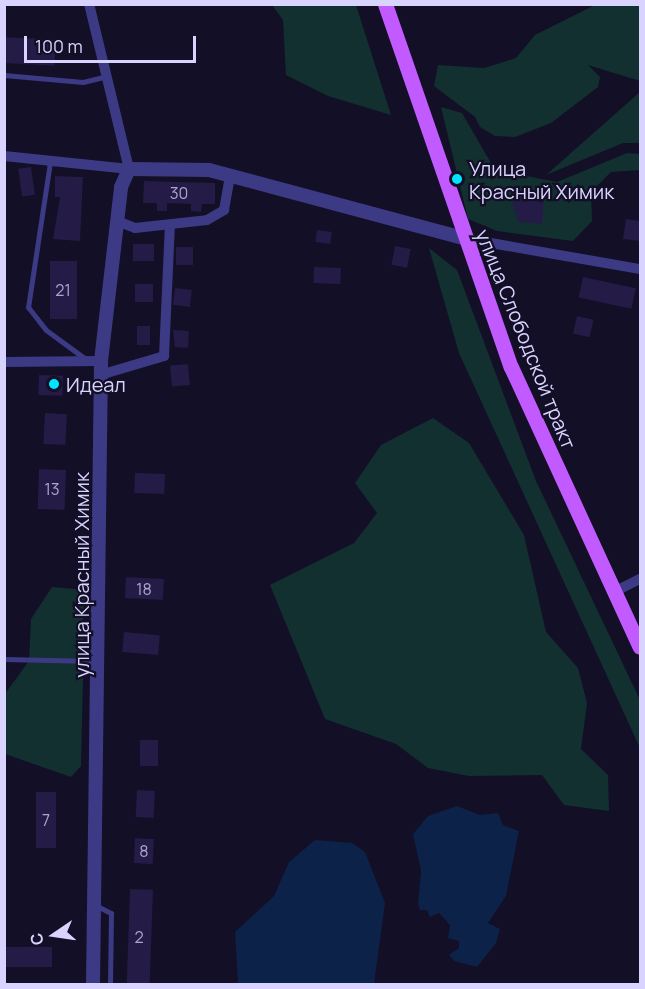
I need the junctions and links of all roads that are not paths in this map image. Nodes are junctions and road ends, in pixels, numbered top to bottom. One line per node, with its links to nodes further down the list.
1 (89, 4): 4 (street)
2 (385, 4): 11 (main road, улица Слободской тракт)
3 (4, 75): 4 (lane)
4 (106, 76): 7 (street)
5 (4, 156): 6 (street)
6 (50, 162): 7 (street); 14 (lane)
7 (129, 169): 8 (street); 9 (street, улица Красный Химик)
8 (230, 175): 10 (street); 11 (street)
9 (117, 221): 10 (street); 14 (street, улица Красный Химик)
10 (170, 225): 14 (street)
11 (462, 238): 12 (street); 16 (main road, улица Слободской тракт)
12 (640, 269)
13 (4, 362): 14 (street)
14 (97, 366): 19 (street, улица Красный Химик)
15 (640, 579): 16 (street)
16 (614, 592): 17 (main road, улица Слободской тракт)
17 (640, 647)
18 (4, 659): 19 (lane)
19 (101, 661): 20 (street, улица Красный Химик)
20 (97, 906): 21 (street, улица Красный Химик); 22 (lane)
21 (93, 984)
22 (110, 984)

